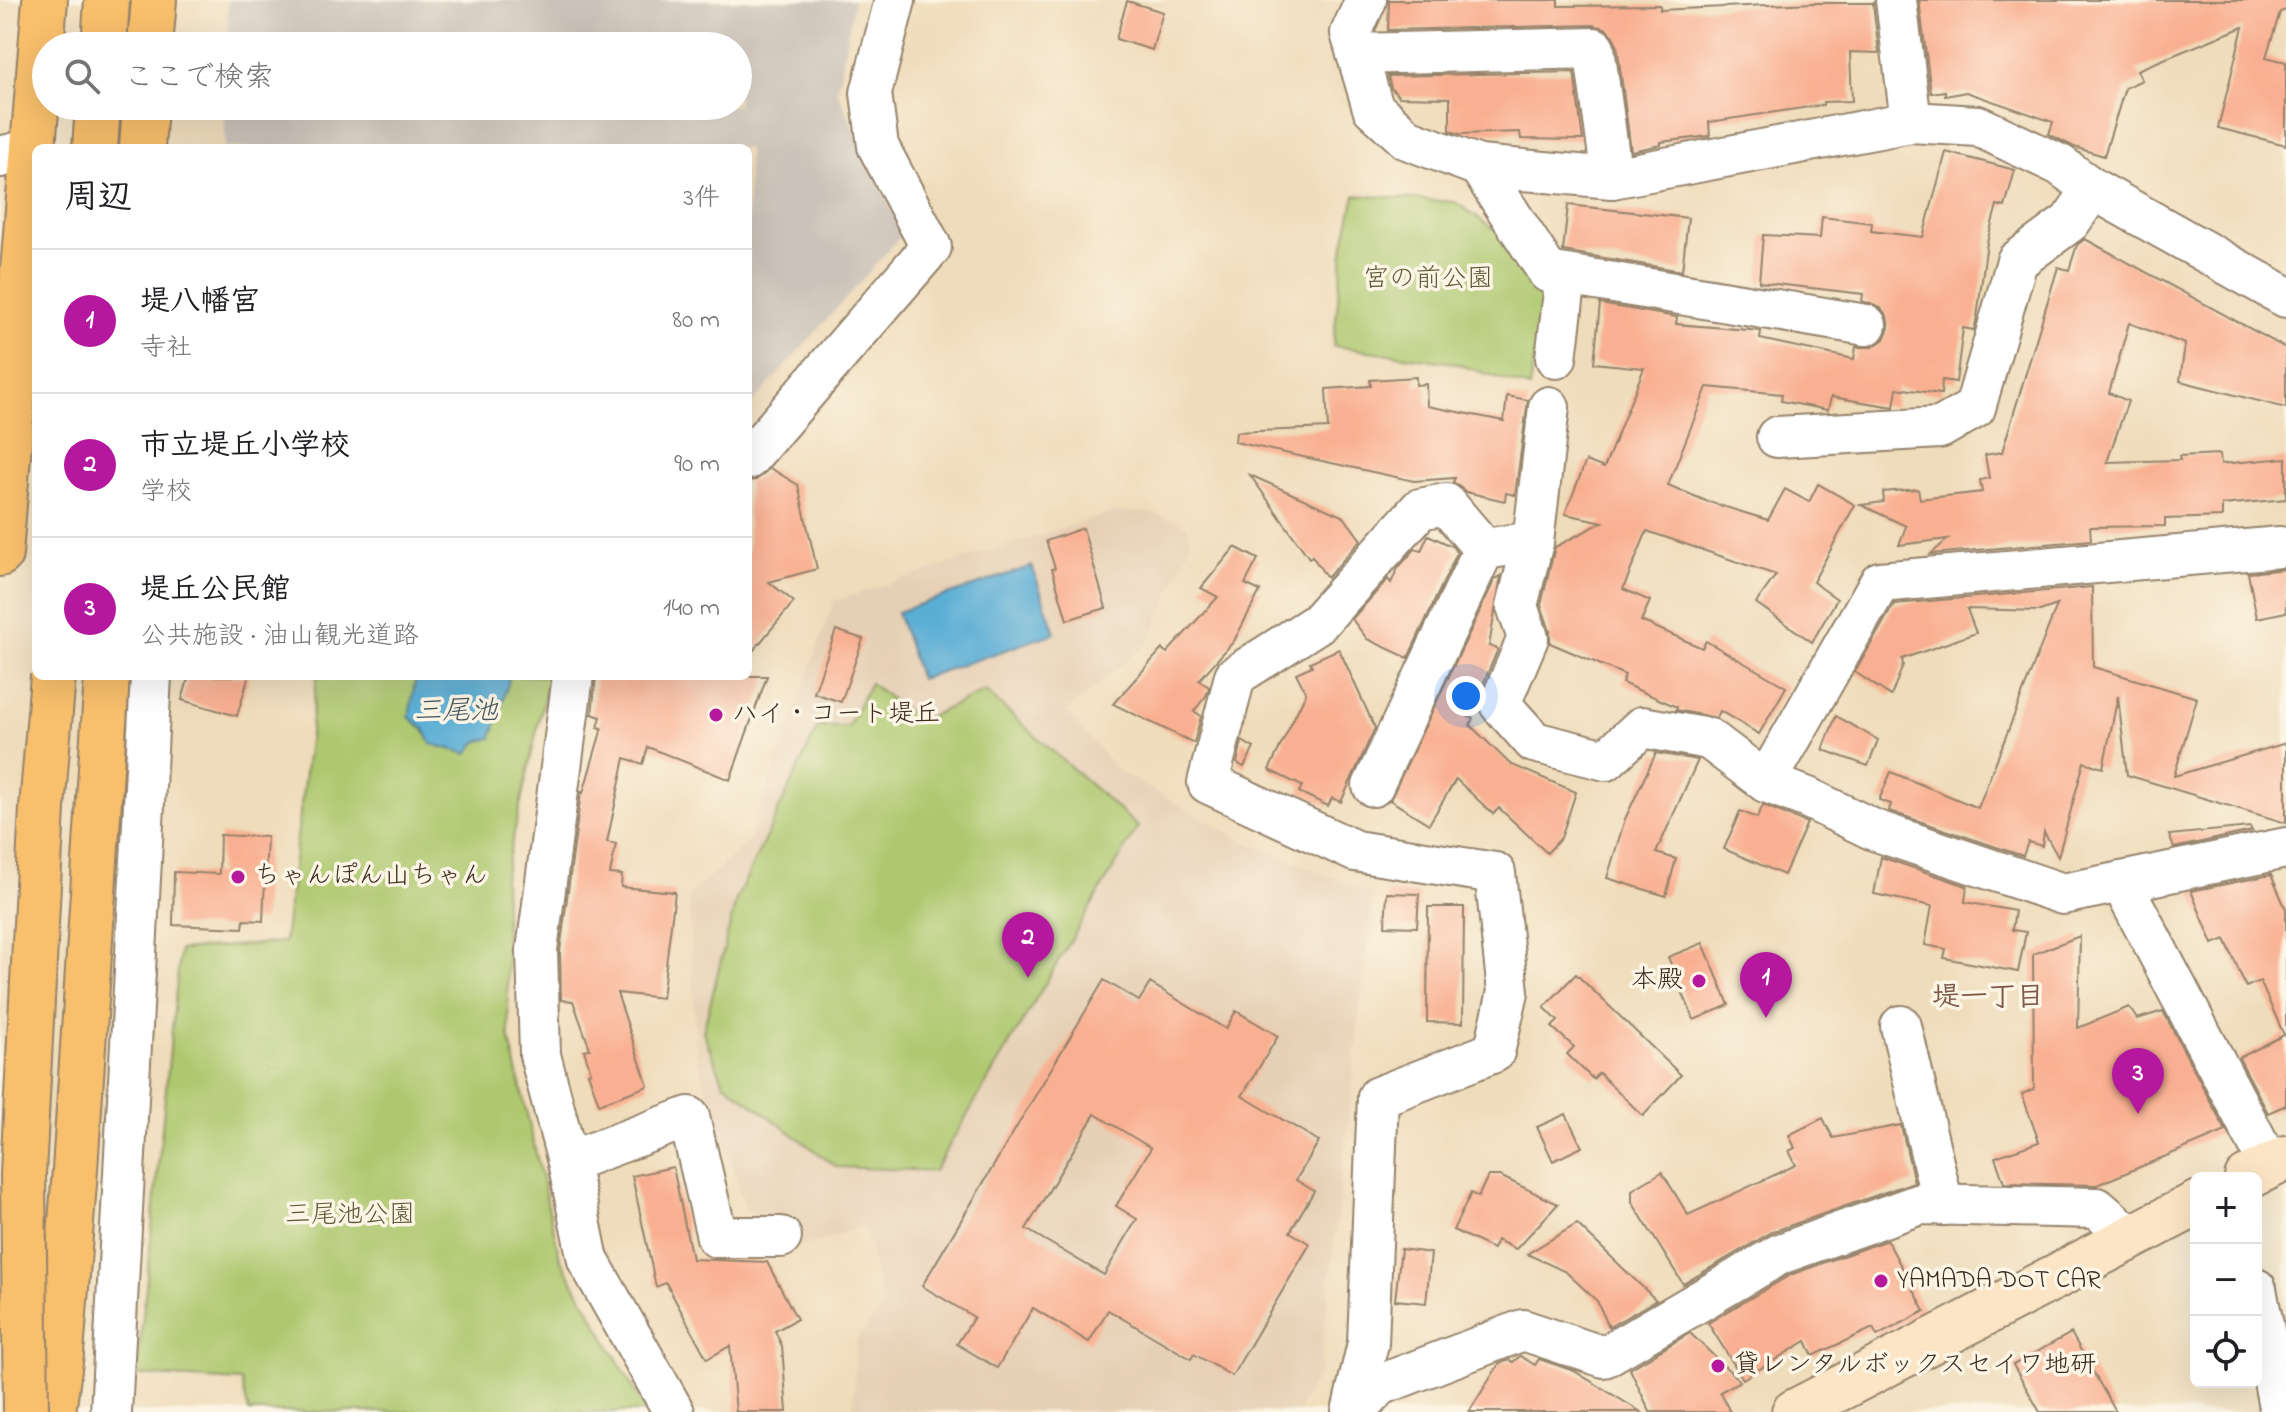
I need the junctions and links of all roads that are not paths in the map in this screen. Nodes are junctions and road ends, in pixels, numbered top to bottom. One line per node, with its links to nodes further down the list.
1 (45, 0): 7 (highway)
2 (107, 0): 8 (highway)
3 (154, 0): 9 (highway)
4 (895, 0): 28 (street)
5 (1366, 0): 10 (street)
6 (1896, 0): 14 (street)
7 (42, 32)
8 (105, 32)
9 (151, 32)
10 (1357, 54): 19 (street); 20 (street)
11 (35, 120): 15 (highway)
12 (97, 120): 16 (highway)
13 (144, 120): 17 (highway)
14 (1911, 122): 20 (street); 21 (street)
15 (33, 144)
16 (95, 144)
17 (142, 144)
18 (32, 160): 32 (highway)
19 (1479, 166): 20 (street); 22 (street)
20 (1612, 178)
21 (2093, 189): 23 (street); 27 (street)
22 (1566, 276): 24 (street); 25 (street)
23 (2286, 297)
24 (1866, 325)
25 (1556, 358)
26 (1549, 407): 29 (street)
27 (1777, 437)
28 (752, 454)
29 (1533, 542): 31 (street); 37 (street)
30 (2280, 547): 37 (street)
31 (1484, 549): 38 (street); 53 (street)
32 (0, 554)
33 (53, 680): 49 (highway, bridge)
34 (107, 680): 50 (highway)
35 (151, 680): 51 (street)
36 (572, 680): 42 (street)
37 (1766, 782): 40 (street)
38 (1373, 786)
39 (2286, 848): 40 (street)
40 (2121, 882): 43 (street)
41 (1901, 1026): 44 (street)
42 (568, 1162): 46 (street); 52 (street)
43 (2268, 1167)
44 (1943, 1205): 47 (street); 53 (street)
45 (2190, 1207): 47 (main road)
46 (781, 1237)
47 (2131, 1237): 54 (main road)
48 (2261, 1316): 55 (street)
49 (26, 1412)
50 (53, 1412)
51 (111, 1412)
52 (674, 1412)
53 (1354, 1412)
54 (1794, 1412)
55 (2280, 1412)

